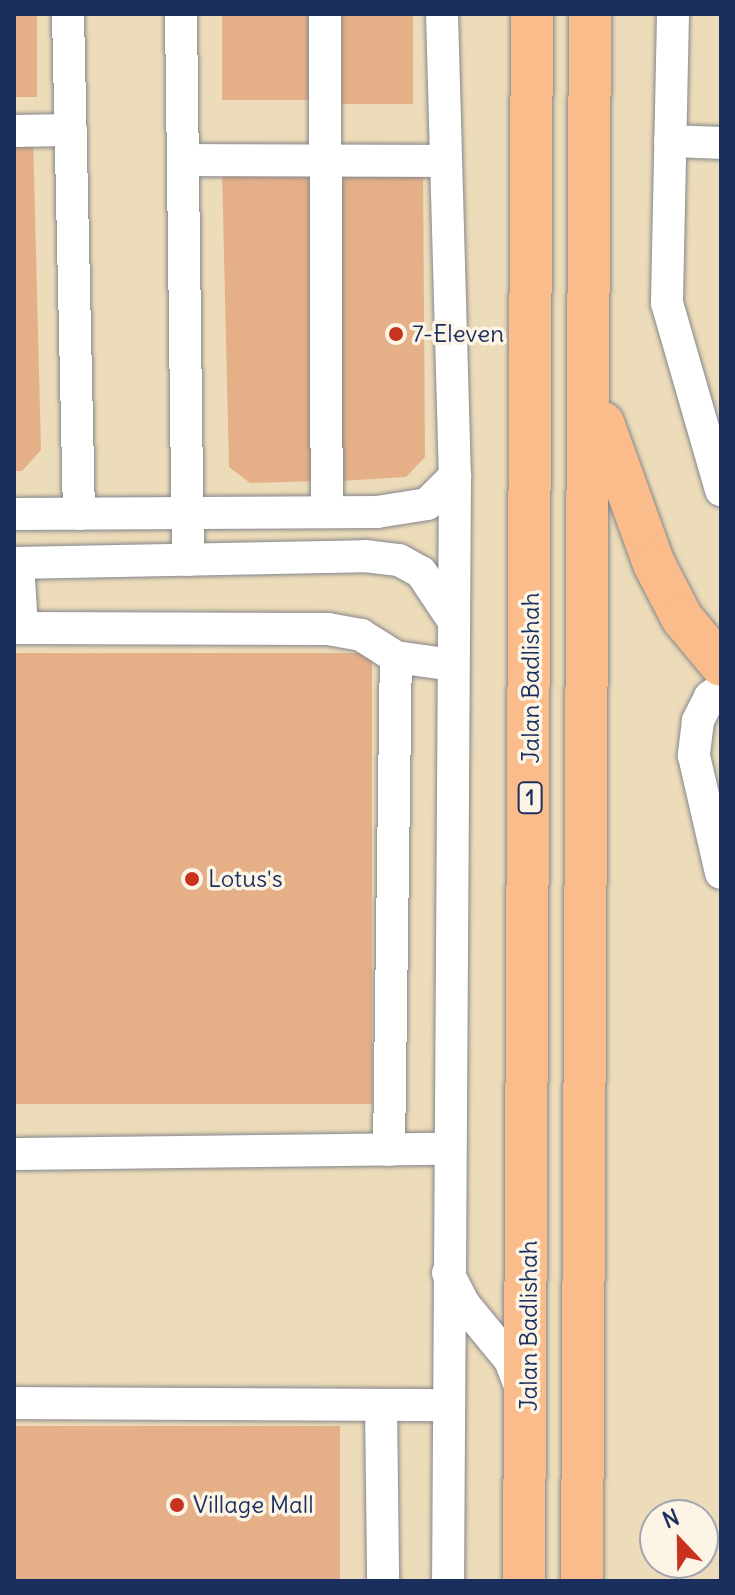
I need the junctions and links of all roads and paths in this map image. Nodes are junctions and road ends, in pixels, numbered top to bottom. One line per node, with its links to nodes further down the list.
1 (68, 14): 8 (street)
2 (181, 14): 13 (street)
3 (325, 14): 12 (street)
4 (442, 14): 14 (street)
5 (532, 14): 38 (main road, Jalan Badlishah / 1)
6 (590, 14): 15 (main road)
7 (673, 14): 10 (street)
8 (71, 130): 9 (street); 21 (street)
9 (14, 131)
10 (670, 141): 11 (street); 17 (street)
11 (721, 143)
12 (326, 159): 13 (street); 14 (street); 18 (street)
13 (183, 160): 19 (street)
14 (444, 161): 16 (street)
15 (591, 372): 28 (main road); 42 (main road)
16 (455, 476): 18 (street); 24 (street)
17 (721, 490)
18 (327, 512): 19 (street)
19 (187, 513): 21 (street); 22 (street)
20 (14, 514): 21 (street)
21 (79, 514)
22 (188, 560): 23 (street); 24 (street)
23 (16, 563): 25 (street)
24 (453, 620): 27 (street)
25 (18, 628): 26 (street)
26 (396, 657): 27 (street); 32 (street)
27 (452, 665): 31 (street)
28 (721, 665)
29 (721, 689): 30 (street)
30 (721, 873)
31 (447, 1149): 32 (street); 34 (street)
32 (389, 1150): 33 (street)
33 (14, 1154)
34 (447, 1270): 37 (street); 38 (street)
35 (14, 1403): 36 (street)
36 (381, 1405): 37 (street); 39 (street)
37 (448, 1405): 40 (street)
38 (529, 1414): 41 (main road, Jalan Badlishah / 1)
39 (383, 1581)
40 (448, 1581)
41 (524, 1581)
42 (582, 1581)

